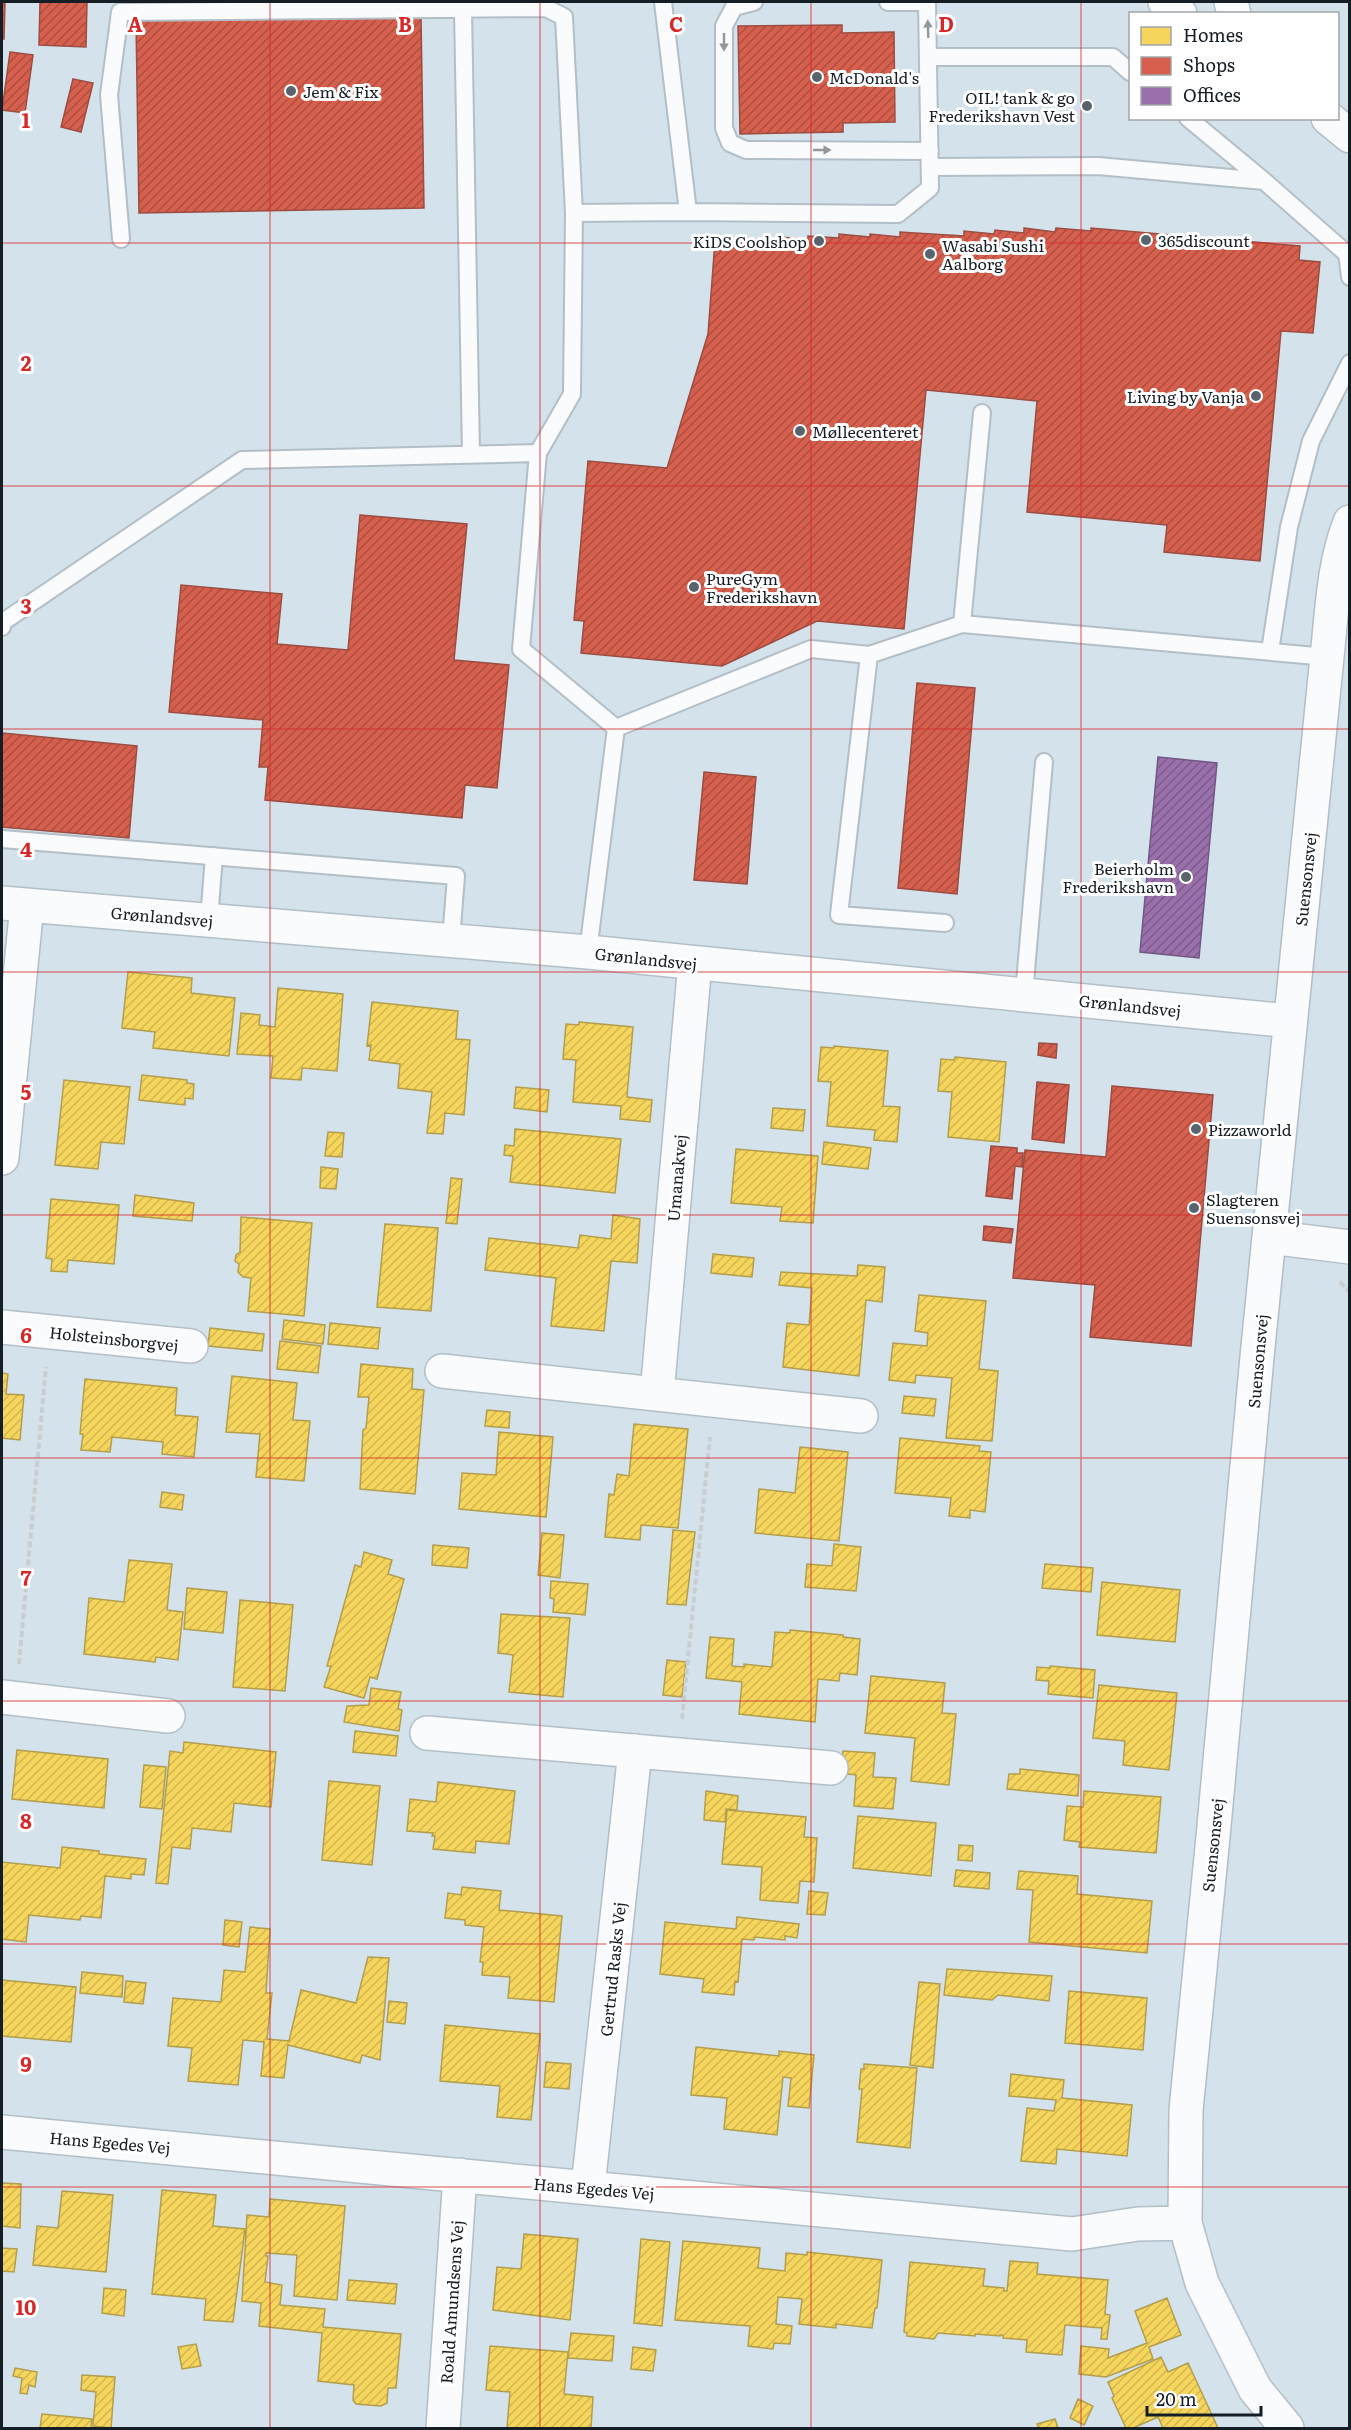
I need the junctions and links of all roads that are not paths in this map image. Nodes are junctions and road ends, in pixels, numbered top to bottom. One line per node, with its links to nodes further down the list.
1 (663, 2): 15 (lane)
2 (754, 2): 13 (lane, one-way to 13)
3 (888, 2): 4 (lane)
4 (927, 2): 8 (lane, one-way to 4)
5 (1165, 2): 7 (street)
6 (463, 9): 16 (lane); 17 (lane); 22 (lane)
7 (1178, 12)
8 (928, 57): 9 (lane); 13 (lane)
9 (1129, 70)
10 (1190, 120): 14 (lane)
11 (1330, 120): 12 (street)
12 (1350, 136)
13 (930, 159): 14 (lane); 15 (lane)
14 (1264, 181): 18 (lane)
15 (688, 212): 16 (lane)
16 (574, 213): 21 (lane)
17 (121, 239)
18 (1350, 277)
19 (1350, 363): 26 (lane)
20 (982, 413): 24 (lane)
21 (538, 453): 22 (lane); 29 (lane)
22 (471, 454): 25 (lane)
23 (1350, 522): 28 (street, Suensonsvej)
24 (963, 624): 26 (lane); 27 (lane)
25 (2, 627)
26 (1270, 651): 28 (lane)
27 (869, 656): 29 (lane); 35 (lane)
28 (1327, 657): 40 (street, Suensonsvej)
29 (616, 728): 37 (lane)
30 (1044, 762): 39 (lane)
31 (2, 838): 32 (lane)
32 (214, 856): 34 (lane); 36 (lane)
33 (14, 904): 34 (street, Grønlandsvej); 41 (street)
34 (209, 920): 36 (street, Grønlandsvej)
35 (945, 923)
36 (451, 940): 37 (street, Grønlandsvej)
37 (588, 952): 38 (street, Grønlandsvej)
38 (695, 963): 39 (street, Grønlandsvej); 47 (street, Umanakvej)
39 (1024, 994): 40 (street, Grønlandsvej)
40 (1290, 1021): 42 (street, Suensonsvej)
41 (2, 1158)
42 (1269, 1237): 43 (street); 57 (street, Suensonsvej)
43 (1350, 1247)
44 (2, 1327): 45 (street, Holsteinsborgvej)
45 (191, 1346)
46 (442, 1371): 47 (street)
47 (657, 1394): 48 (street)
48 (861, 1416)
49 (8, 1697): 50 (street)
50 (168, 1716)
51 (428, 1733): 52 (street)
52 (635, 1751): 53 (street); 56 (street, Gertrud Rasks Vej)
53 (831, 1768)
54 (2, 2132): 55 (street, Hans Egedes Vej)
55 (460, 2175): 56 (street, Hans Egedes Vej); 58 (street, Roald Amundsens Vej)
56 (588, 2187): 57 (street, Hans Egedes Vej)
57 (1185, 2223): 59 (street, Suensonsvej)
58 (443, 2428)
59 (1287, 2428)

